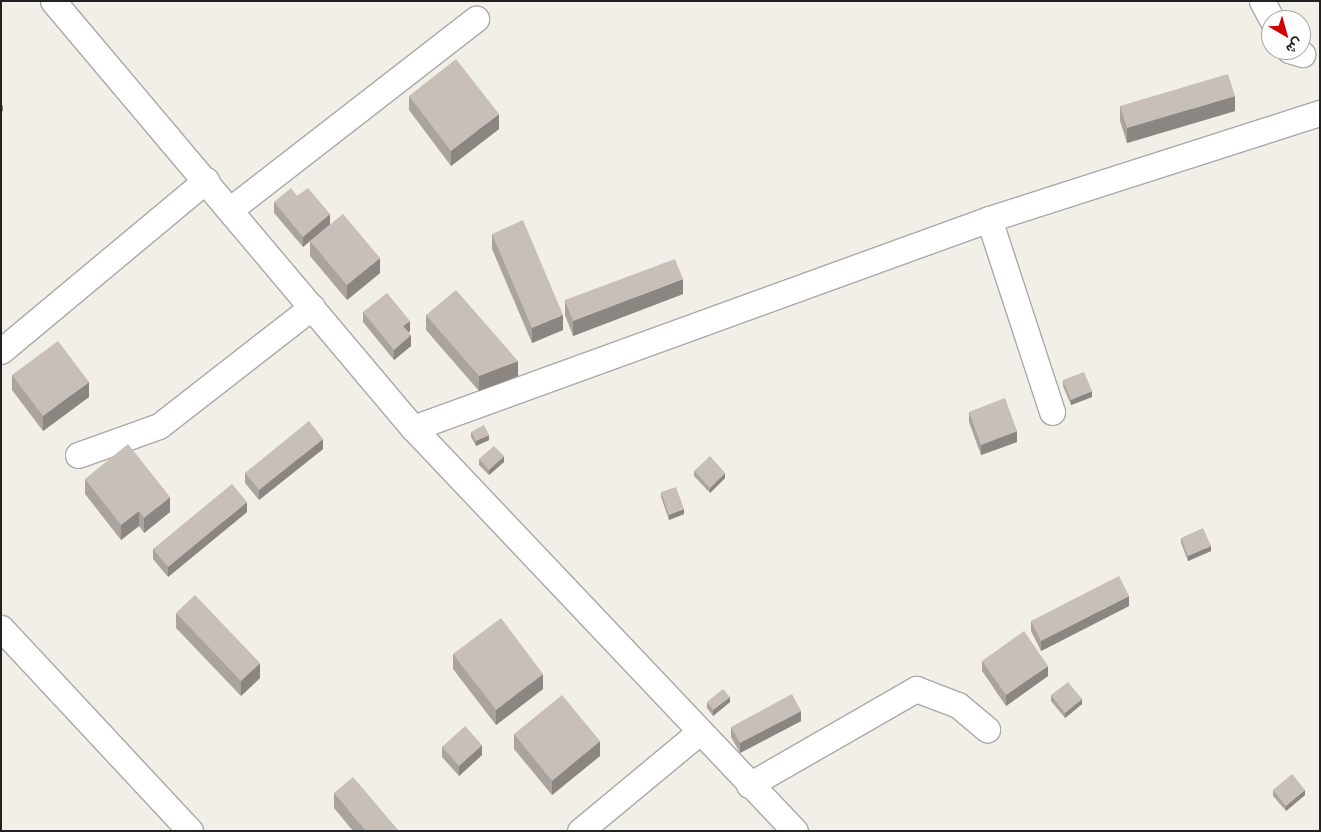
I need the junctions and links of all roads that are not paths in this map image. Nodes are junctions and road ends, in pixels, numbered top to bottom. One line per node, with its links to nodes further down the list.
1 (53, 1): 4 (street)
2 (476, 19): 5 (street)
3 (1320, 114): 6 (street)
4 (206, 180): 5 (street); 8 (street)
5 (232, 208): 7 (street)
6 (989, 218): 9 (street); 10 (street)
7 (312, 307): 10 (street); 11 (street)
8 (1, 350)
9 (1052, 412)
10 (413, 428): 14 (street)
11 (78, 455)
12 (1, 628): 16 (street)
13 (987, 729): 15 (street)
14 (698, 733): 15 (street); 17 (street)
15 (749, 785): 18 (street)
16 (190, 831)
17 (580, 831)
18 (795, 831)

